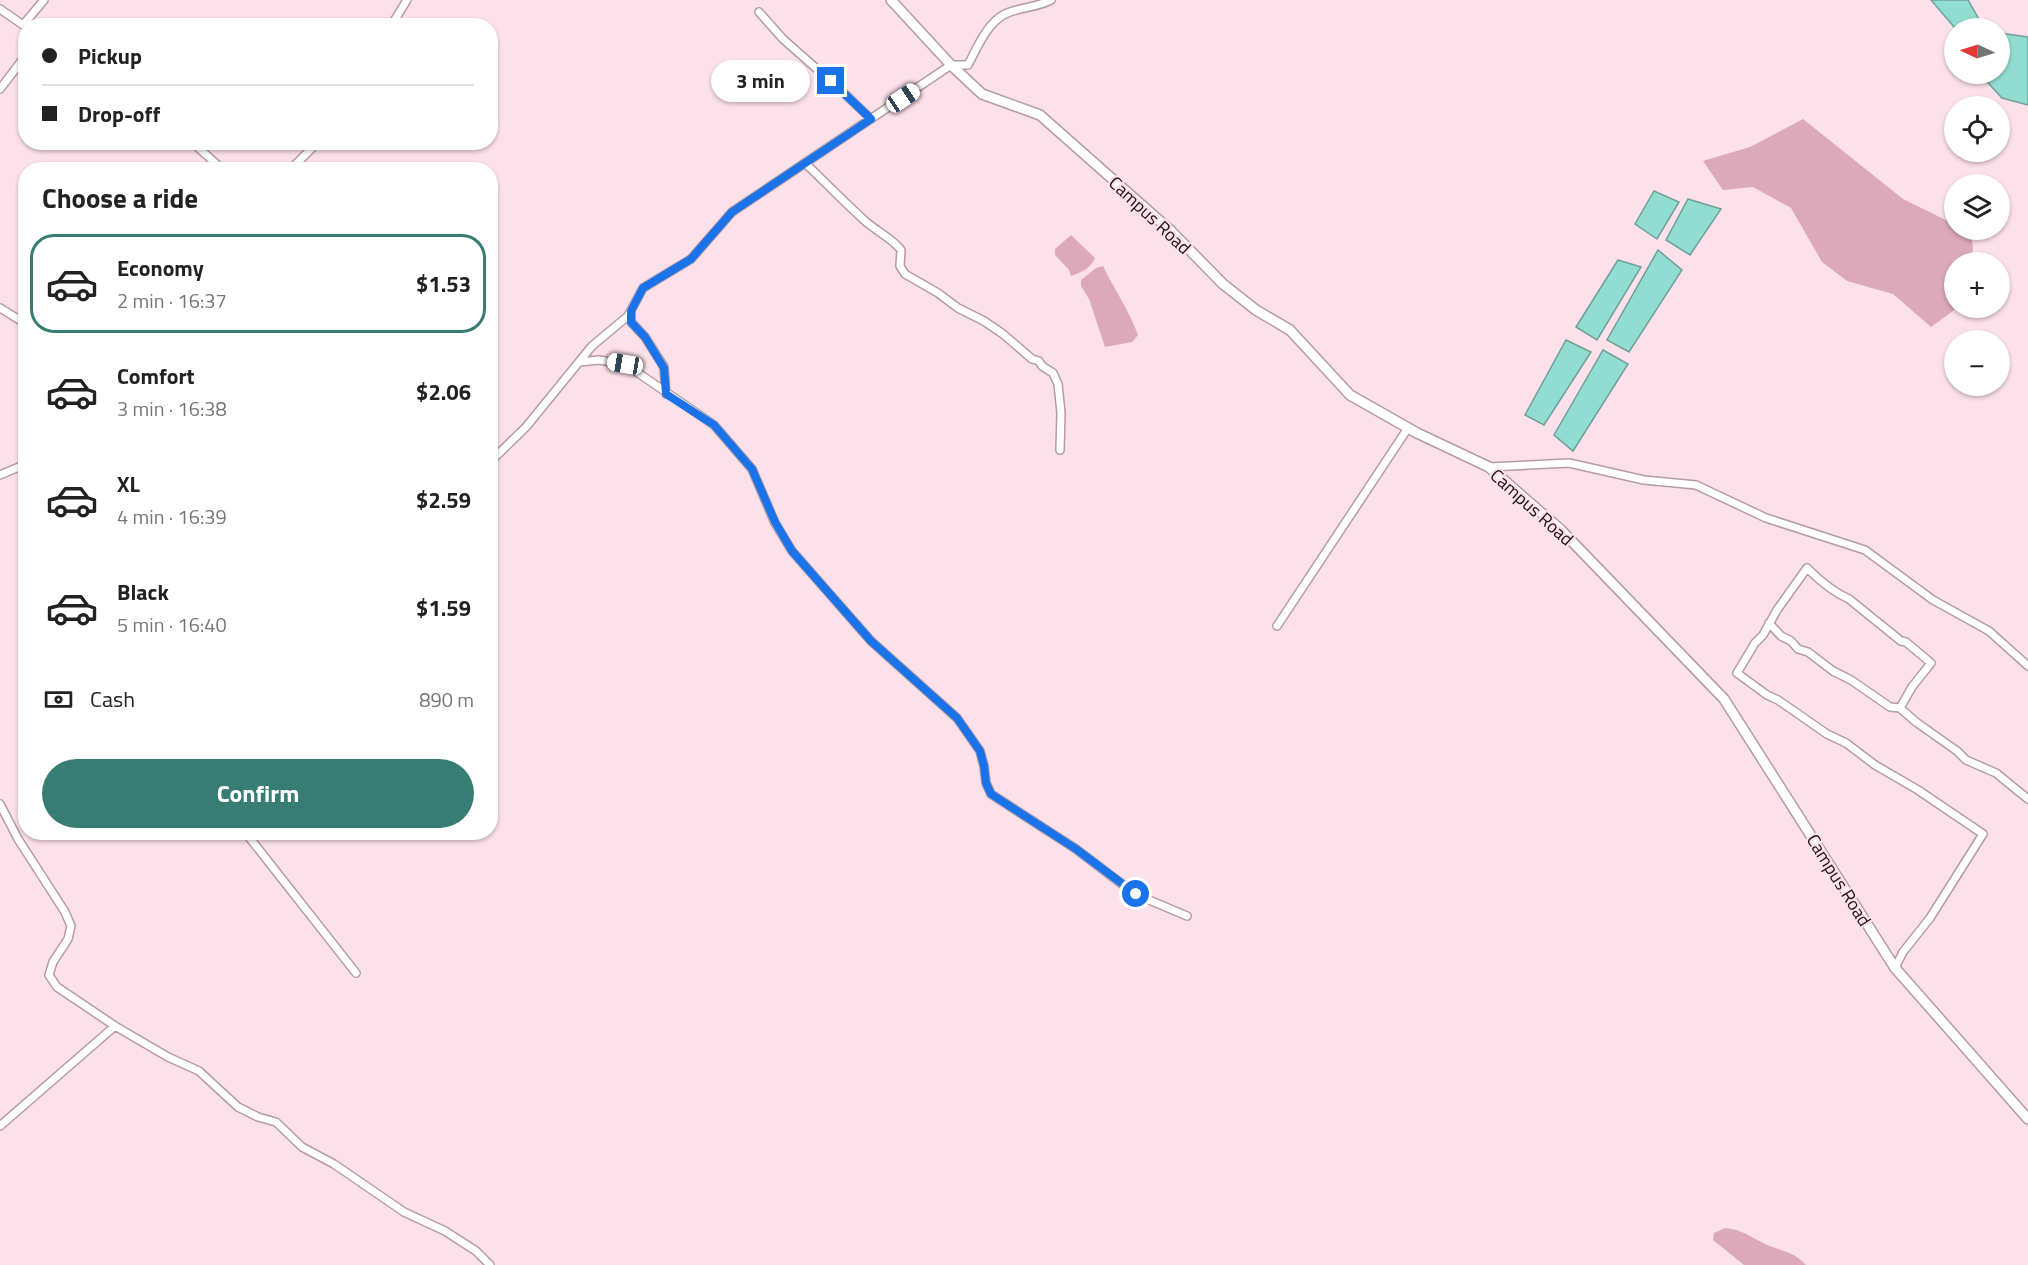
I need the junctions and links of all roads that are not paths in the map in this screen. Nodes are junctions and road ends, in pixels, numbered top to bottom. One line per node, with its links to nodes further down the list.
1 (44, 0): 7 (street)
2 (407, 0): 8 (street)
3 (891, 0): 11 (street, Campus Road)
4 (1051, 0): 11 (street)
5 (0, 9): 9 (street)
6 (759, 12): 13 (street)
7 (30, 18)
8 (396, 18)
9 (18, 22)
10 (18, 65): 12 (street)
11 (951, 65): 13 (street); 24 (street, Campus Road)
12 (0, 89)
13 (871, 119): 18 (street)
14 (201, 150): 16 (street)
15 (310, 150): 17 (street)
16 (214, 162)
17 (298, 162)
18 (806, 163): 20 (street); 25 (street)
19 (0, 308): 21 (street)
20 (631, 311): 22 (street); 23 (street)
21 (18, 319)
22 (579, 362): 23 (street); 26 (street)
23 (666, 394): 39 (street)
24 (1408, 428): 28 (street, Campus Road); 31 (street)
25 (1060, 450)
26 (498, 454)
27 (18, 467): 29 (street)
28 (1488, 467): 32 (street); 40 (street, Campus Road)
29 (0, 475)
30 (1769, 623): 33 (street); 33 (street); 40 (street)
31 (1277, 626)
32 (2028, 666)
33 (1900, 708): 34 (street)
34 (2028, 799)
35 (0, 804): 36 (street)
36 (18, 839)
37 (19, 840): 42 (street)
38 (251, 840): 41 (street)
39 (1188, 916)
40 (1895, 968): 43 (street, Campus Road)
41 (356, 973)
42 (115, 1026): 44 (street); 45 (street)
43 (2028, 1119)
44 (0, 1126)
45 (490, 1265)

